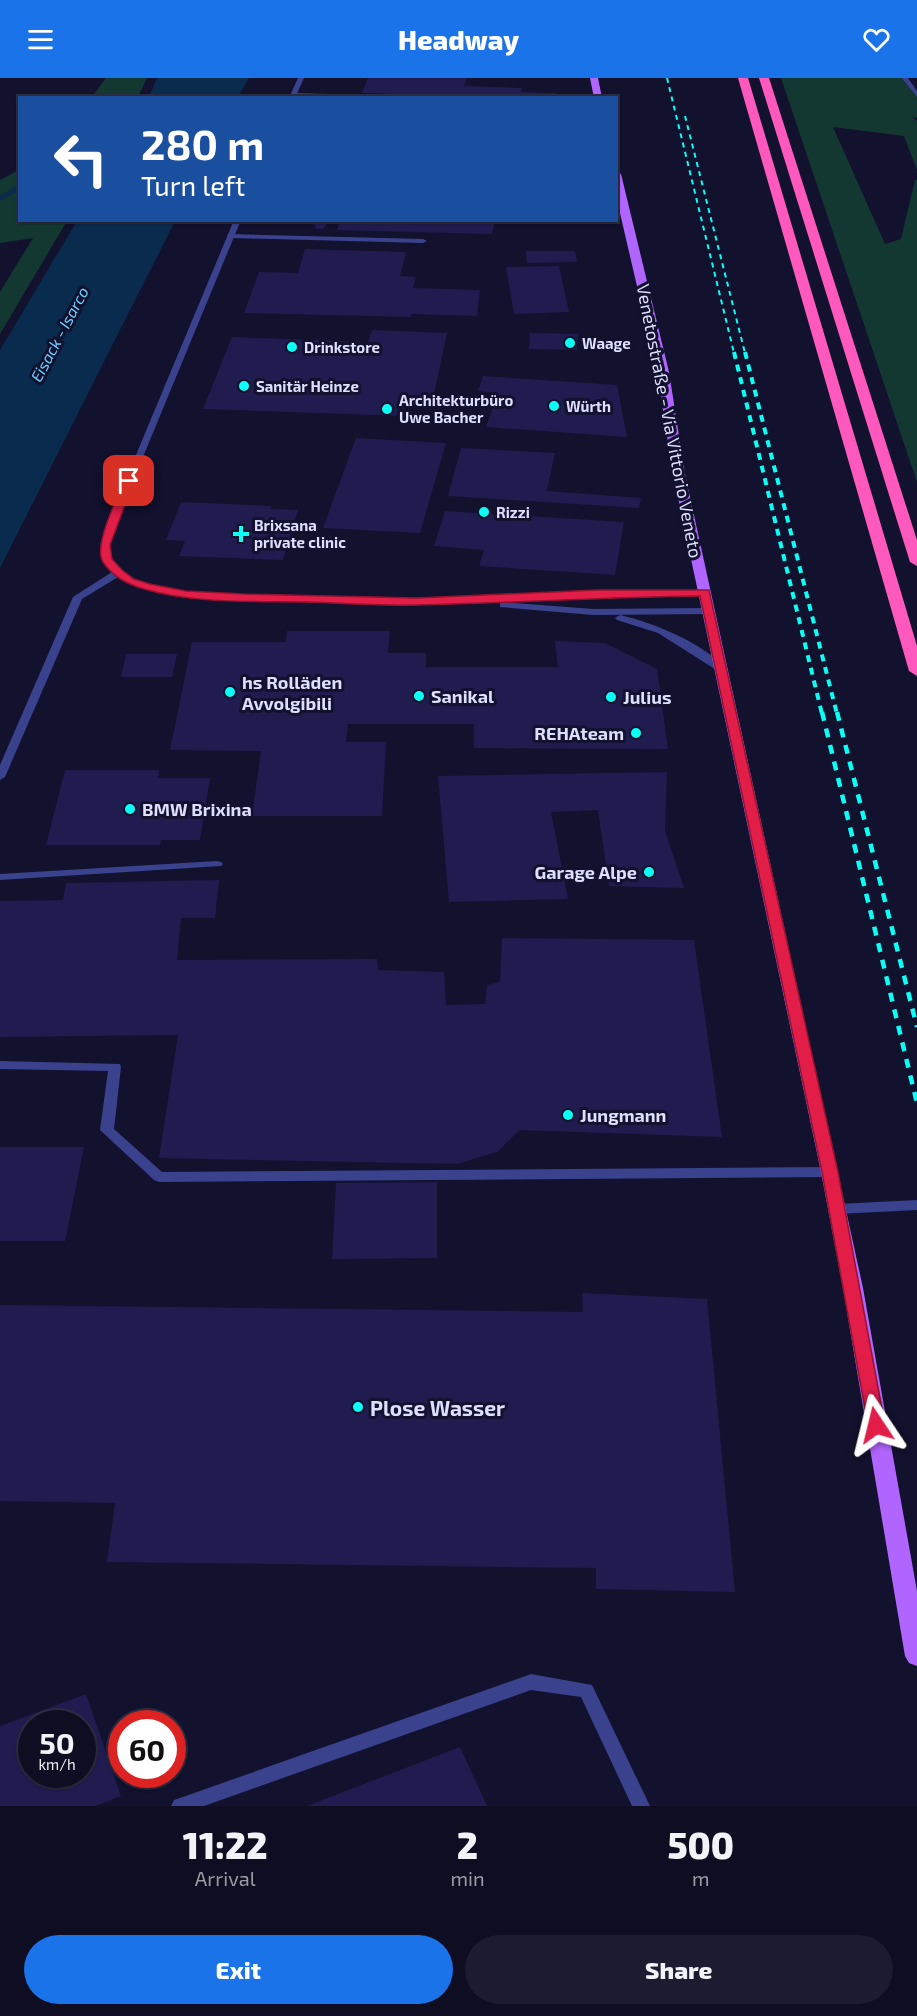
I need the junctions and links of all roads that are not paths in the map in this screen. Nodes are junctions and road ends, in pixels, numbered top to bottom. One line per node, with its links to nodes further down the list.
1 (301, 78): 7 (street)
2 (594, 78): 8 (main road)
3 (743, 78): 20 (highway)
4 (764, 78): 13 (highway)
5 (905, 78): 6 (street)
6 (917, 95)
7 (292, 96)
8 (598, 96)
9 (618, 182): 15 (main road, Venetostraße - Via Vittorio Veneto)
10 (237, 222): 11 (street)
11 (231, 236): 12 (street); 14 (street)
12 (423, 241)
13 (917, 562)
14 (118, 573): 16 (street); 21 (street)
15 (705, 593): 16 (street); 17 (main road, Venetostraße - Via Vittorio Veneto)
16 (457, 601): 18 (street)
17 (709, 611): 18 (street); 19 (main road, Venetostraße - Via Vittorio Veneto)
18 (593, 612): 19 (street)
19 (722, 669): 25 (main road, Venetostraße - Via Vittorio Veneto)
20 (917, 671)
21 (0, 777)
22 (217, 864): 23 (street)
23 (0, 877)
24 (0, 1065): 25 (street)
25 (830, 1172): 27 (main road, Venetostraße - Via Vittorio Veneto)
26 (917, 1205): 27 (street)
27 (837, 1209): 28 (main road, Venetostraße - Via Vittorio Veneto)
28 (917, 1656)
29 (180, 1806): 30 (street)
30 (642, 1806)

